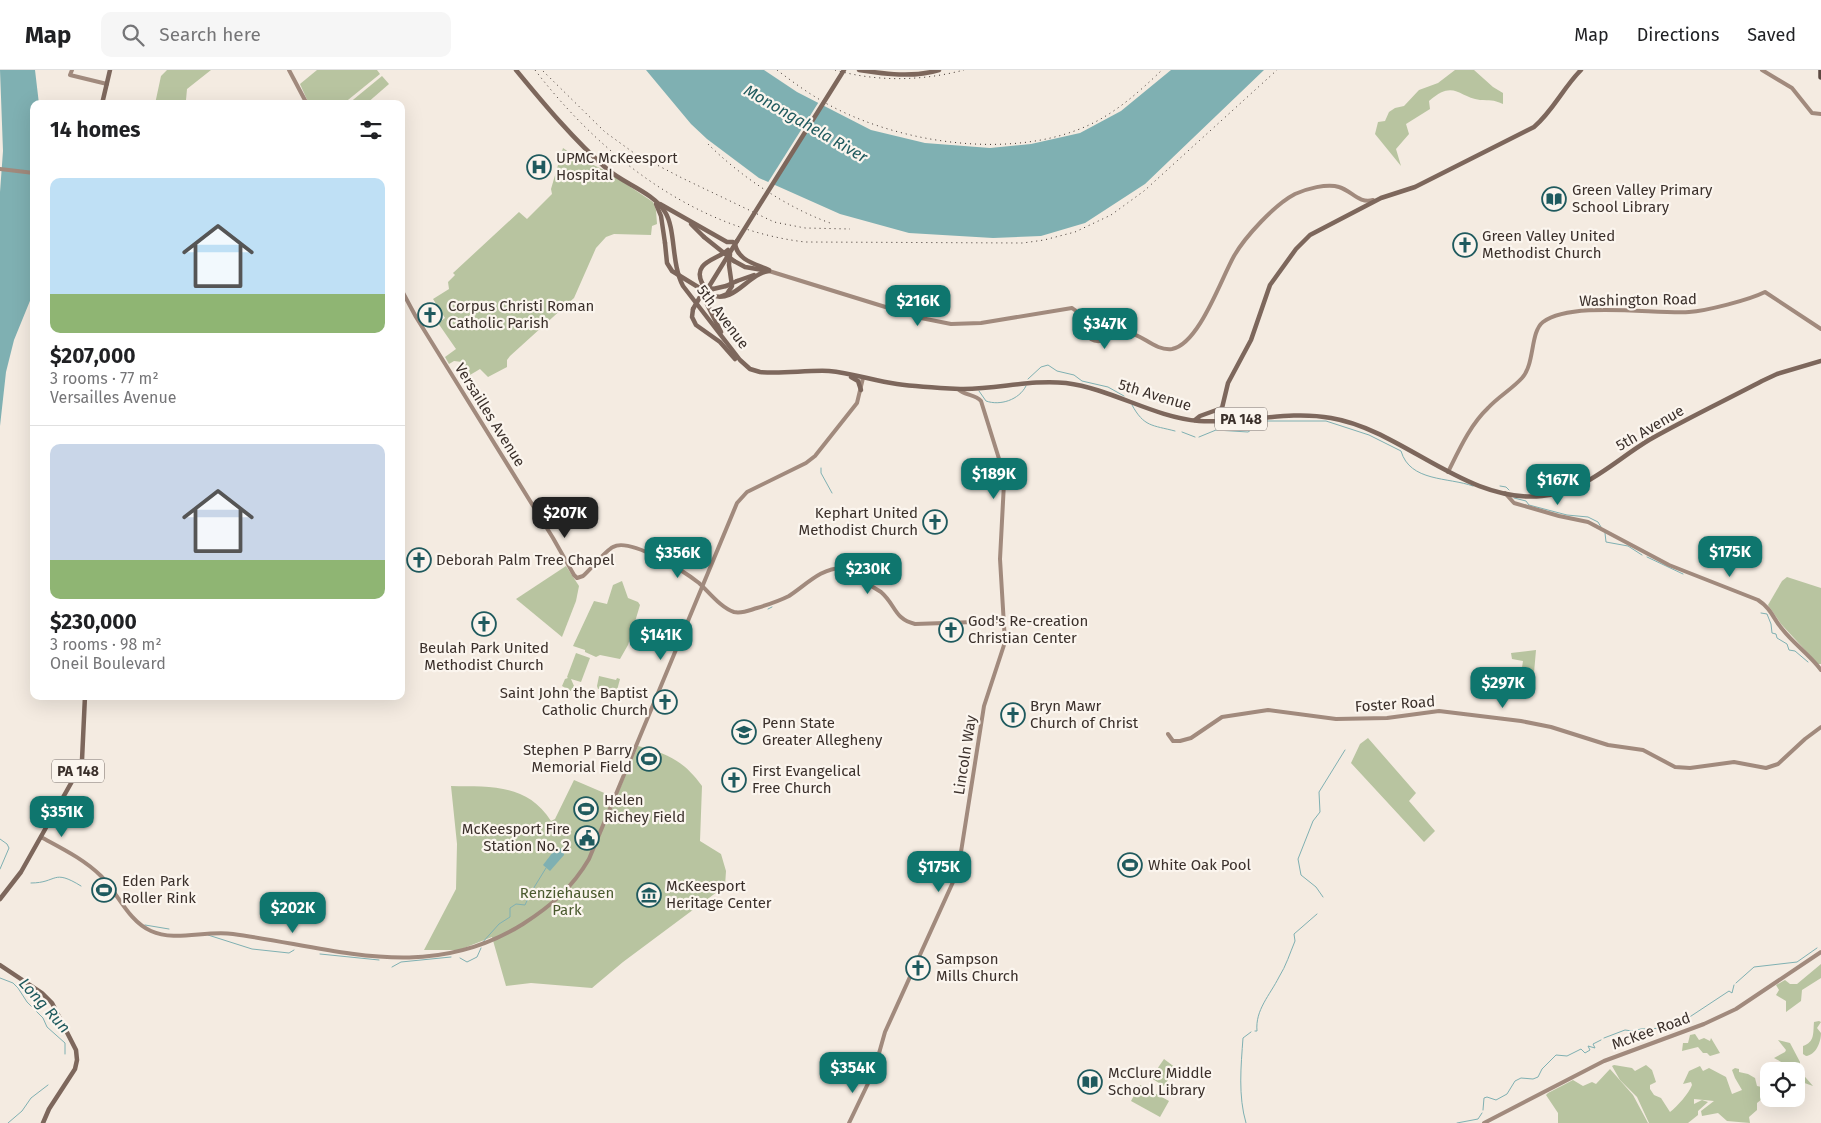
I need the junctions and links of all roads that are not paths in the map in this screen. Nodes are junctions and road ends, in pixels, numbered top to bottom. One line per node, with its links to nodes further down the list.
1 (72, 70): 14 (street)
2 (110, 70): 14 (main road)
3 (289, 70): 16 (street)
4 (516, 70): 21 (main road, 5th Avenue)
5 (843, 70): 25 (main road, bridge)
6 (859, 70): 9 (main road)
7 (869, 70): 8 (main road)
8 (922, 70)
9 (939, 70)
10 (1581, 70): 20 (main road)
11 (1762, 70): 17 (street)
12 (1821, 70): 13 (highway)
13 (1821, 77)
14 (107, 84): 15 (main road)
15 (103, 100)
16 (305, 100)
17 (1821, 114)
18 (0, 169): 19 (street)
19 (30, 173)
20 (1381, 198): 22 (street); 24 (main road)
21 (654, 201): 23 (main road); 30 (main road, bridge); 32 (main road, 5th Avenue)
22 (1362, 201): 24 (street); 27 (street)
23 (666, 207): 25 (main road); 27 (main road, bridge)
24 (1362, 208): 39 (main road)
25 (735, 241): 26 (main road); 27 (main road)
26 (730, 250): 28 (main road, bridge); 30 (main road); 32 (main road); 34 (main road, bridge)
27 (769, 271): 28 (main road)
28 (758, 273): 30 (main road)
29 (405, 296): 42 (street, Versailles Avenue)
30 (717, 297)
31 (1821, 329): 40 (street, Washington Road)
32 (728, 345): 34 (main road, 5th Avenue)
33 (1821, 361): 41 (main road, 5th Avenue / PA 148)
34 (750, 369): 35 (main road, 5th Avenue / PA 148)
35 (848, 375): 36 (main road, 5th Avenue / PA 148); 38 (main road)
36 (863, 378): 37 (main road, 5th Avenue / PA 148); 38 (street)
37 (958, 389): 39 (main road, 5th Avenue / PA 148); 43 (street, Lincoln Way)
38 (861, 390): 42 (street)
39 (1195, 420): 40 (main road, 5th Avenue / PA 148)
40 (1448, 472): 41 (main road, 5th Avenue / PA 148)
41 (1505, 493): 44 (street)
42 (703, 586): 43 (street); 48 (street)
43 (1004, 621): 53 (street, Lincoln Way)
44 (1821, 670)
45 (85, 700): 48 (main road, PA 148)
46 (1821, 727): 47 (street, Foster Road)
47 (1168, 734)
48 (41, 837): 49 (main road, PA 148)
49 (0, 899)
50 (1821, 952): 54 (street, McKee Road)
51 (0, 965): 52 (main road)
52 (43, 1123)
53 (849, 1123)
54 (1484, 1123)

